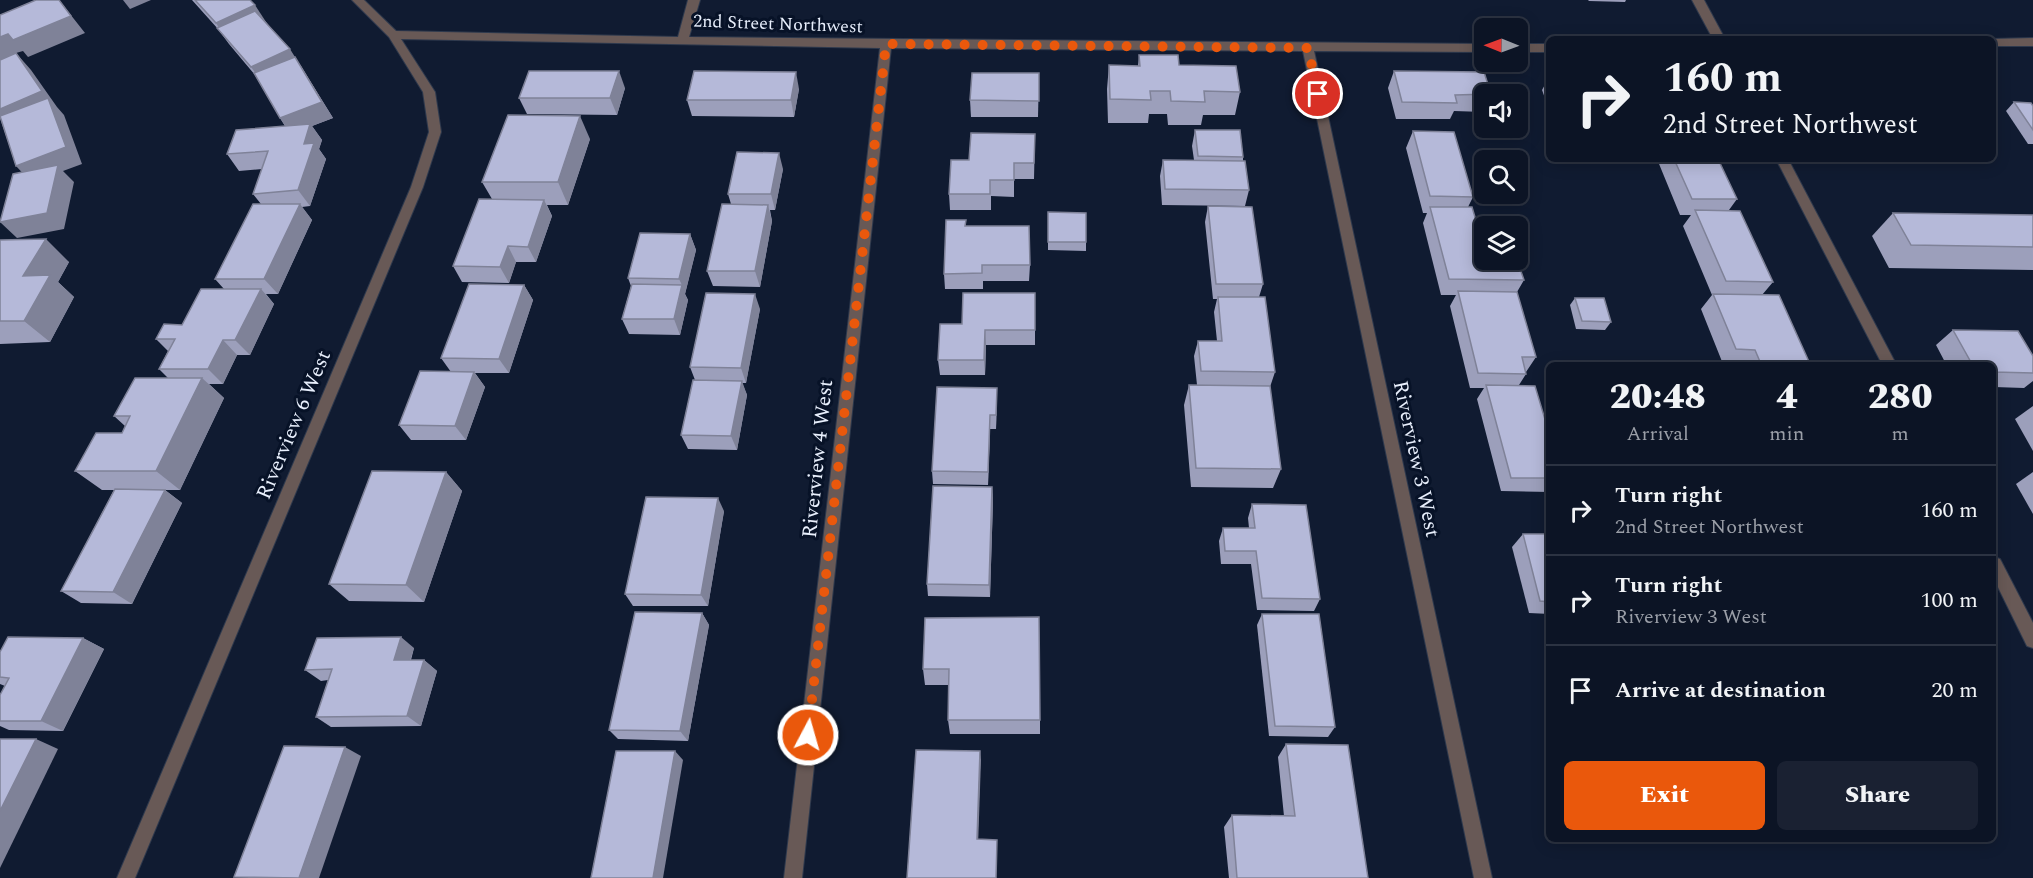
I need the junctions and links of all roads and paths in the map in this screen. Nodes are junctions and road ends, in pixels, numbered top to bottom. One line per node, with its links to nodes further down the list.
1 (358, 0): 4 (street, Riverview 6 West)
2 (694, 0): 6 (street)
3 (1698, 0): 5 (street)
4 (393, 35): 6 (street, 2nd Street Northwest); 18 (street, Riverview 6 West)
5 (1717, 36)
6 (683, 39): 9 (street, 2nd Street Northwest)
7 (1996, 42): 8 (street)
8 (2033, 42)
9 (886, 44): 10 (street, 2nd Street Northwest); 19 (street, Riverview 4 West)
10 (1308, 48): 11 (street, 2nd Street Northwest); 20 (street, Riverview 3 West)
11 (1474, 48)
12 (1528, 48): 13 (street)
13 (1546, 48)
14 (1784, 162): 15 (street)
15 (1888, 362)
16 (1996, 568): 17 (street)
17 (2033, 640)
18 (126, 878)
19 (793, 878)
20 (1483, 878)

